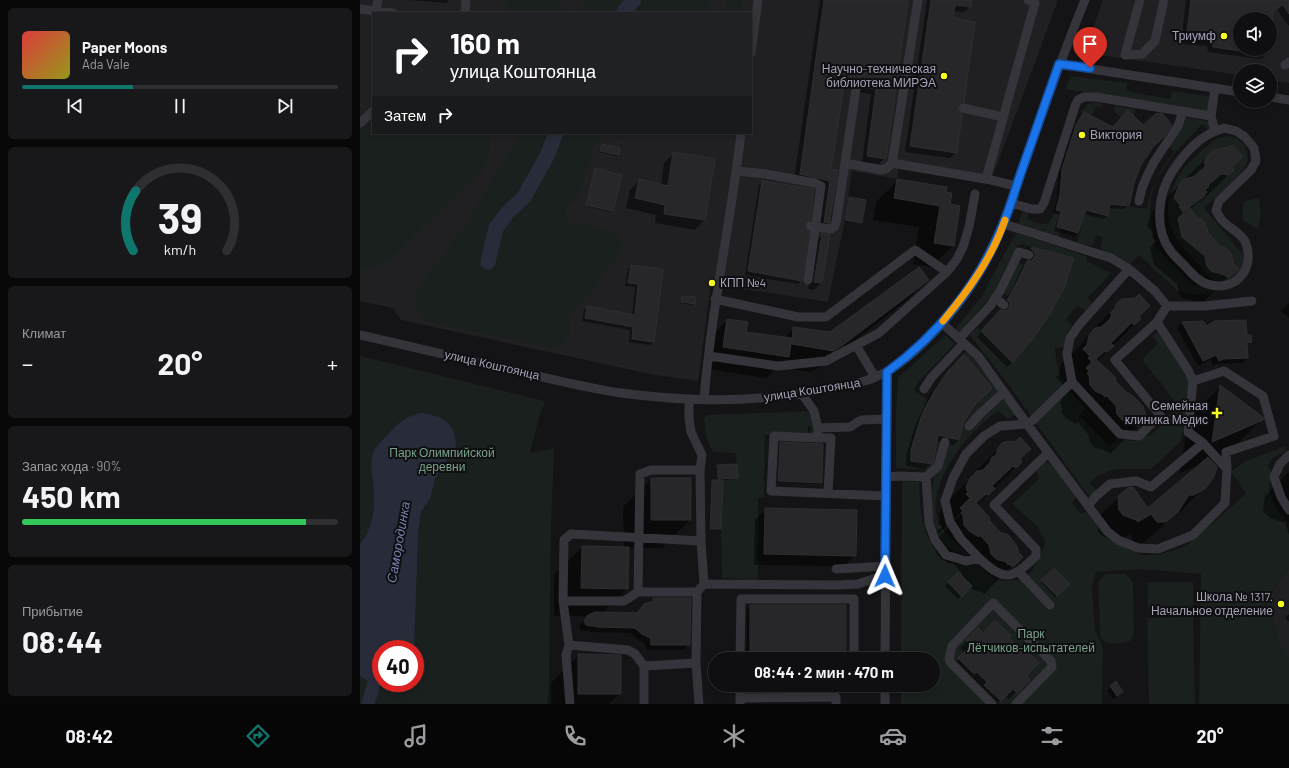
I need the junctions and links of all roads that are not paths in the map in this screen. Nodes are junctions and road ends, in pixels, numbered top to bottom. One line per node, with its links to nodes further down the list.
1 (378, 0): 10 (street)
2 (466, 0): 12 (street)
3 (758, 0): 13 (street)
4 (918, 0): 29 (street)
5 (1028, 0): 23 (street)
6 (1084, 0): 14 (street, улица Коштоянца)
7 (1140, 0): 8 (street)
8 (1164, 0)
9 (360, 9): 10 (street)
10 (376, 11): 11 (street)
11 (384, 12)
12 (465, 12)
13 (752, 45)
14 (1059, 64): 16 (street); 32 (street, улица Коштоянца)
15 (856, 88): 28 (street)
16 (1215, 88): 17 (street); 24 (street)
17 (1233, 91)
18 (1277, 98): 19 (street)
19 (1289, 100)
20 (963, 108): 23 (street)
21 (1183, 111): 24 (street); 34 (street); 35 (street)
22 (372, 112): 25 (street)
23 (998, 116): 31 (street)
24 (1211, 116): 26 (street)
25 (360, 123)
26 (1216, 131): 26 (street)
27 (741, 134): 30 (street)
28 (845, 163): 29 (street); 37 (street, bridge)
29 (892, 163): 31 (street)
30 (737, 171): 41 (street); 43 (street)
31 (986, 179): 32 (street)
32 (1016, 186): 35 (street, улица Коштоянца)
33 (975, 194): 40 (street)
34 (1139, 201)
35 (1011, 203): 36 (street, улица Коштоянца)
36 (1004, 224): 39 (street); 48 (street, улица Коштоянца)
37 (810, 226)
38 (1029, 255): 42 (street)
39 (1129, 269): 46 (street); 56 (street)
40 (947, 272): 43 (street); 51 (street)
41 (808, 280)
42 (995, 298): 45 (street); 50 (street)
43 (715, 300): 52 (street)
44 (1252, 301): 46 (street)
45 (1004, 305)
46 (1167, 306): 47 (street)
47 (1157, 322): 55 (street); 56 (street)
48 (942, 323): 50 (street); 53 (street, улица Коштоянца)
49 (360, 335): 60 (street, улица Коштоянца)
50 (962, 341): 57 (street); 58 (street)
51 (856, 345): 52 (street); 54 (street)
52 (708, 356): 61 (street)
53 (887, 372): 54 (street, улица Коштоянца); 62 (street)
54 (875, 377): 59 (street, улица Коштоянца)
55 (1193, 381): 68 (street); 71 (street)
56 (1072, 382): 63 (street)
57 (924, 389)
58 (1004, 392): 63 (street); 64 (street)
59 (802, 394): 61 (street, улица Коштоянца); 65 (street)
60 (689, 399): 61 (street, улица Коштоянца); 72 (street)
61 (704, 400)
62 (886, 419): 65 (street); 73 (street)
63 (1027, 424): 69 (street); 81 (street)
64 (969, 426)
65 (818, 428): 66 (street)
66 (818, 438): 75 (street); 75 (street)
67 (945, 442): 74 (street)
68 (1203, 443): 71 (street); 77 (street)
69 (1048, 453): 77 (street); 84 (street)
70 (1289, 454): 78 (street)
71 (1227, 469): 77 (street)
72 (700, 470): 79 (street); 80 (street)
73 (886, 477): 74 (street); 76 (street)
74 (926, 477): 81 (street)
75 (828, 493): 76 (street)
76 (886, 496): 83 (street)
77 (1088, 506)
78 (1289, 510)
79 (639, 537): 80 (street); 86 (street); 88 (street)
80 (701, 541): 85 (street)
81 (979, 558): 84 (street)
82 (836, 569): 83 (street)
83 (885, 571): 85 (street); 93 (street)
84 (1019, 572): 89 (street)
85 (704, 584): 87 (street)
86 (638, 592): 87 (street); 88 (street)
87 (697, 592): 94 (street)
88 (563, 601): 90 (street)
89 (1050, 605)
90 (569, 645): 95 (street); 98 (street)
91 (740, 652): 92 (street)
92 (854, 652)
93 (885, 652)
94 (696, 663): 95 (street); 100 (street)
95 (644, 666): 99 (street)
96 (885, 692): 102 (street)
97 (740, 701): 101 (street)
98 (570, 704)
99 (644, 704)
100 (699, 704)
101 (836, 704)
102 (885, 704)
103 (992, 704): 104 (street)
104 (1016, 704)

